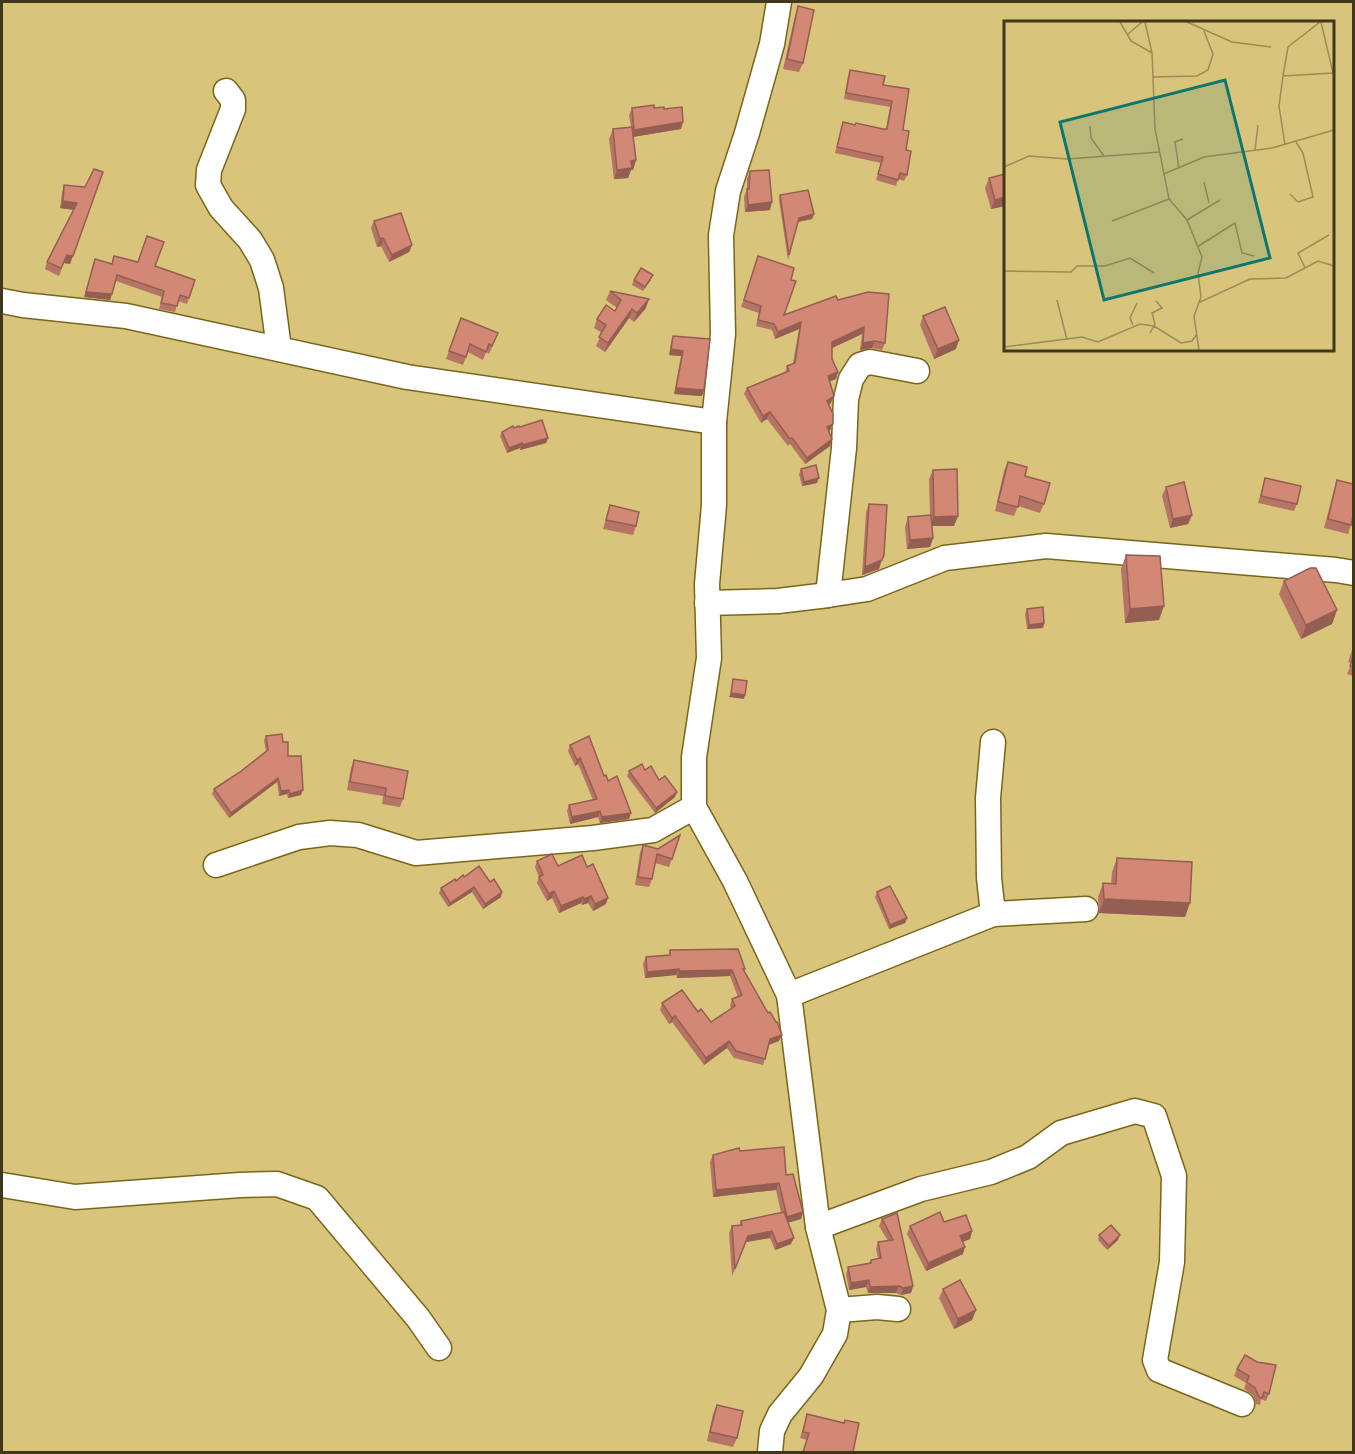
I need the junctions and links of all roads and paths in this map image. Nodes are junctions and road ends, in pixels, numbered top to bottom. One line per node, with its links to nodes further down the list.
1 (779, 2): 6 (street)
2 (226, 91): 4 (street)
3 (2, 301): 4 (street)
4 (279, 349): 6 (street)
5 (917, 371): 8 (street)
6 (714, 422): 9 (street)
7 (1353, 573): 8 (street)
8 (828, 595): 9 (street)
9 (707, 603): 11 (street)
10 (993, 742): 14 (street)
11 (694, 807): 12 (street); 15 (street)
12 (216, 865)
13 (1086, 909): 14 (street)
14 (993, 915): 15 (street)
15 (789, 995): 17 (street)
16 (2, 1185): 20 (street)
17 (818, 1227): 19 (street); 21 (street)
18 (898, 1309): 19 (street)
19 (838, 1310): 22 (street)
20 (439, 1348)
21 (1242, 1404)
22 (770, 1452)

